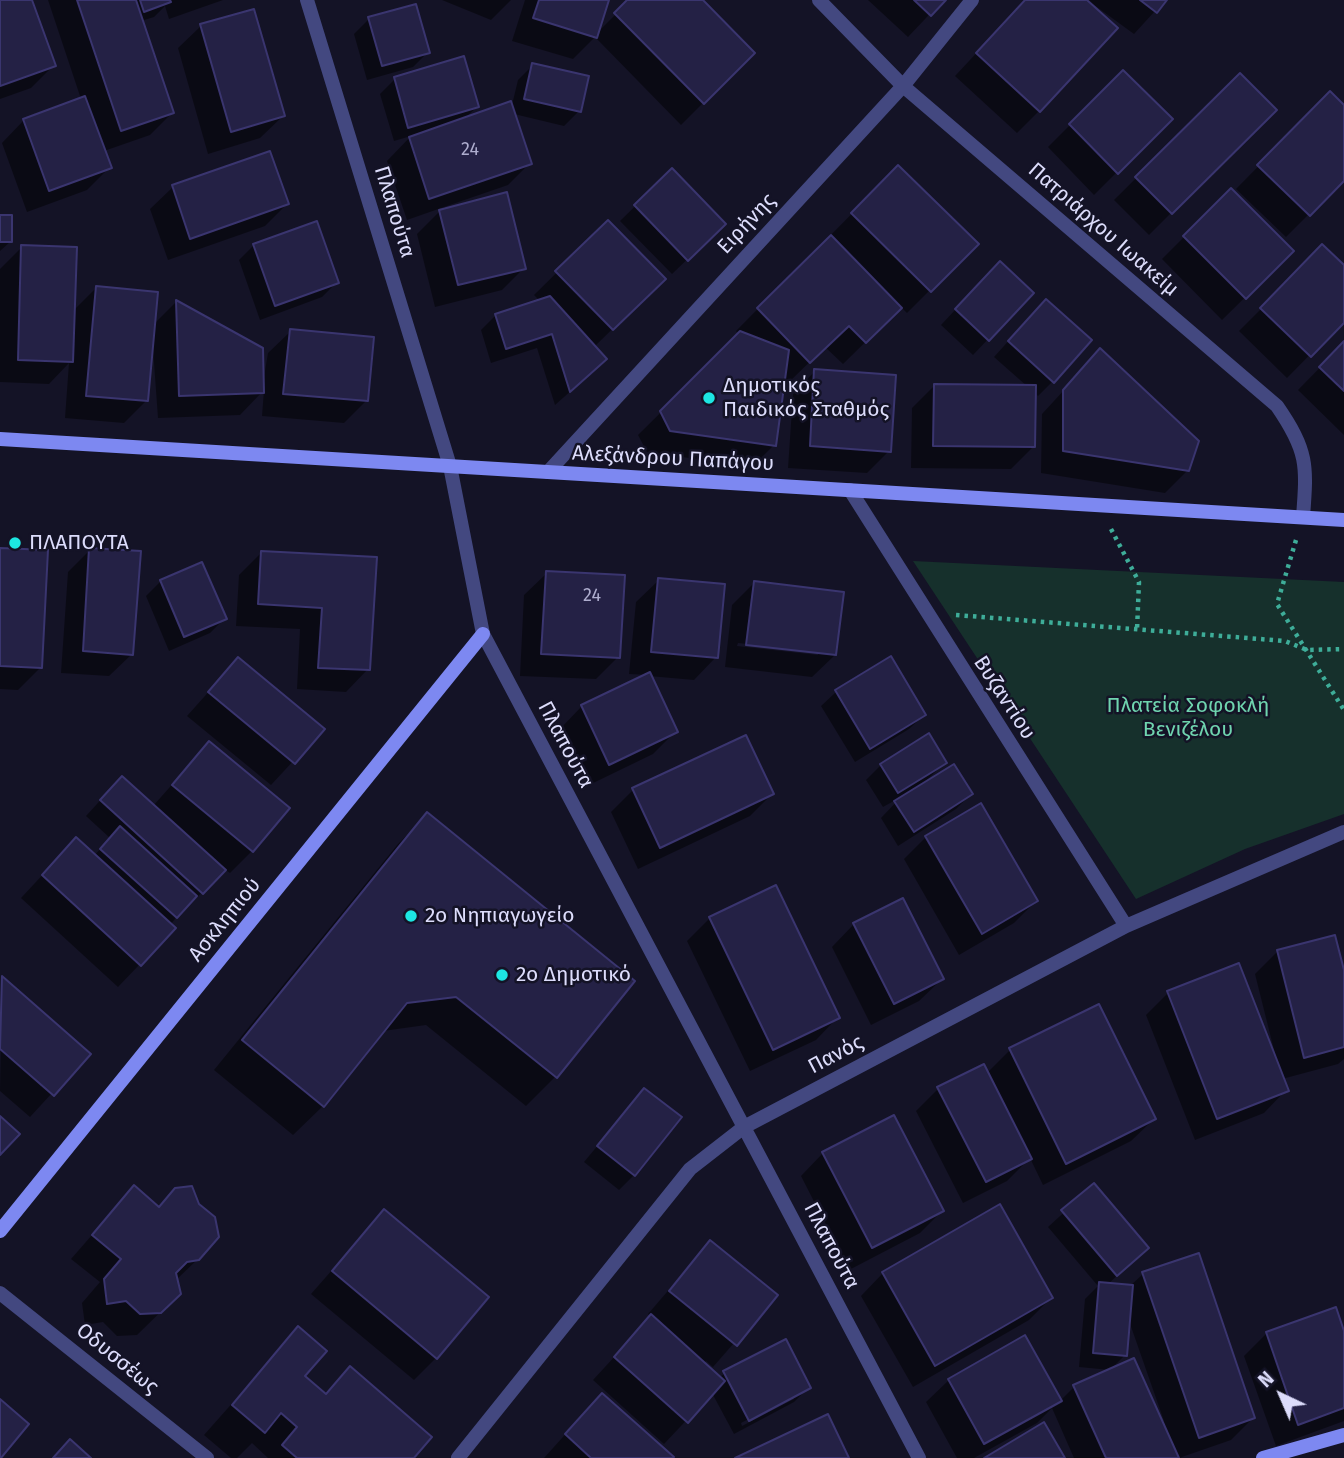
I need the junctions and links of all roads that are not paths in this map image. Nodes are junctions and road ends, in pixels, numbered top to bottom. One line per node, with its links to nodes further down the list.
1 (307, 0): 6 (street, Πλαπούτα)
2 (819, 0): 4 (street, Πατριάρχου Ιωακείμ)
3 (972, 0): 4 (street, Ειρήνης)
4 (903, 86): 7 (street, Ειρήνης); 9 (street, Πατριάρχου Ιωακείμ)
5 (0, 439): 6 (street, Αλεξάνδρου Παπάγου)
6 (450, 466): 7 (street, Αλεξάνδρου Παπάγου); 11 (street, Πλαπούτα)
7 (548, 472): 8 (street, Αλεξάνδρου Παπάγου)
8 (850, 490): 9 (street, Αλεξάνδρου Παπάγου); 13 (street, Βυζαντίου)
9 (1303, 517): 10 (street, Αλεξάνδρου Παπάγου)
10 (1344, 520)
11 (483, 634): 14 (street, Πλαπούτα); 15 (street, Ασκληπιού)
12 (1344, 832): 13 (street, Πανός)
13 (1126, 926): 14 (street, Πανός)
14 (744, 1127): 19 (street, Πανός); 20 (street, Πλαπούτα)
15 (0, 1231)
16 (0, 1293): 18 (street, Οδυσσέως)
17 (1344, 1434): 21 (street)
18 (207, 1458)
19 (458, 1458)
20 (919, 1458)
21 (1263, 1458)

